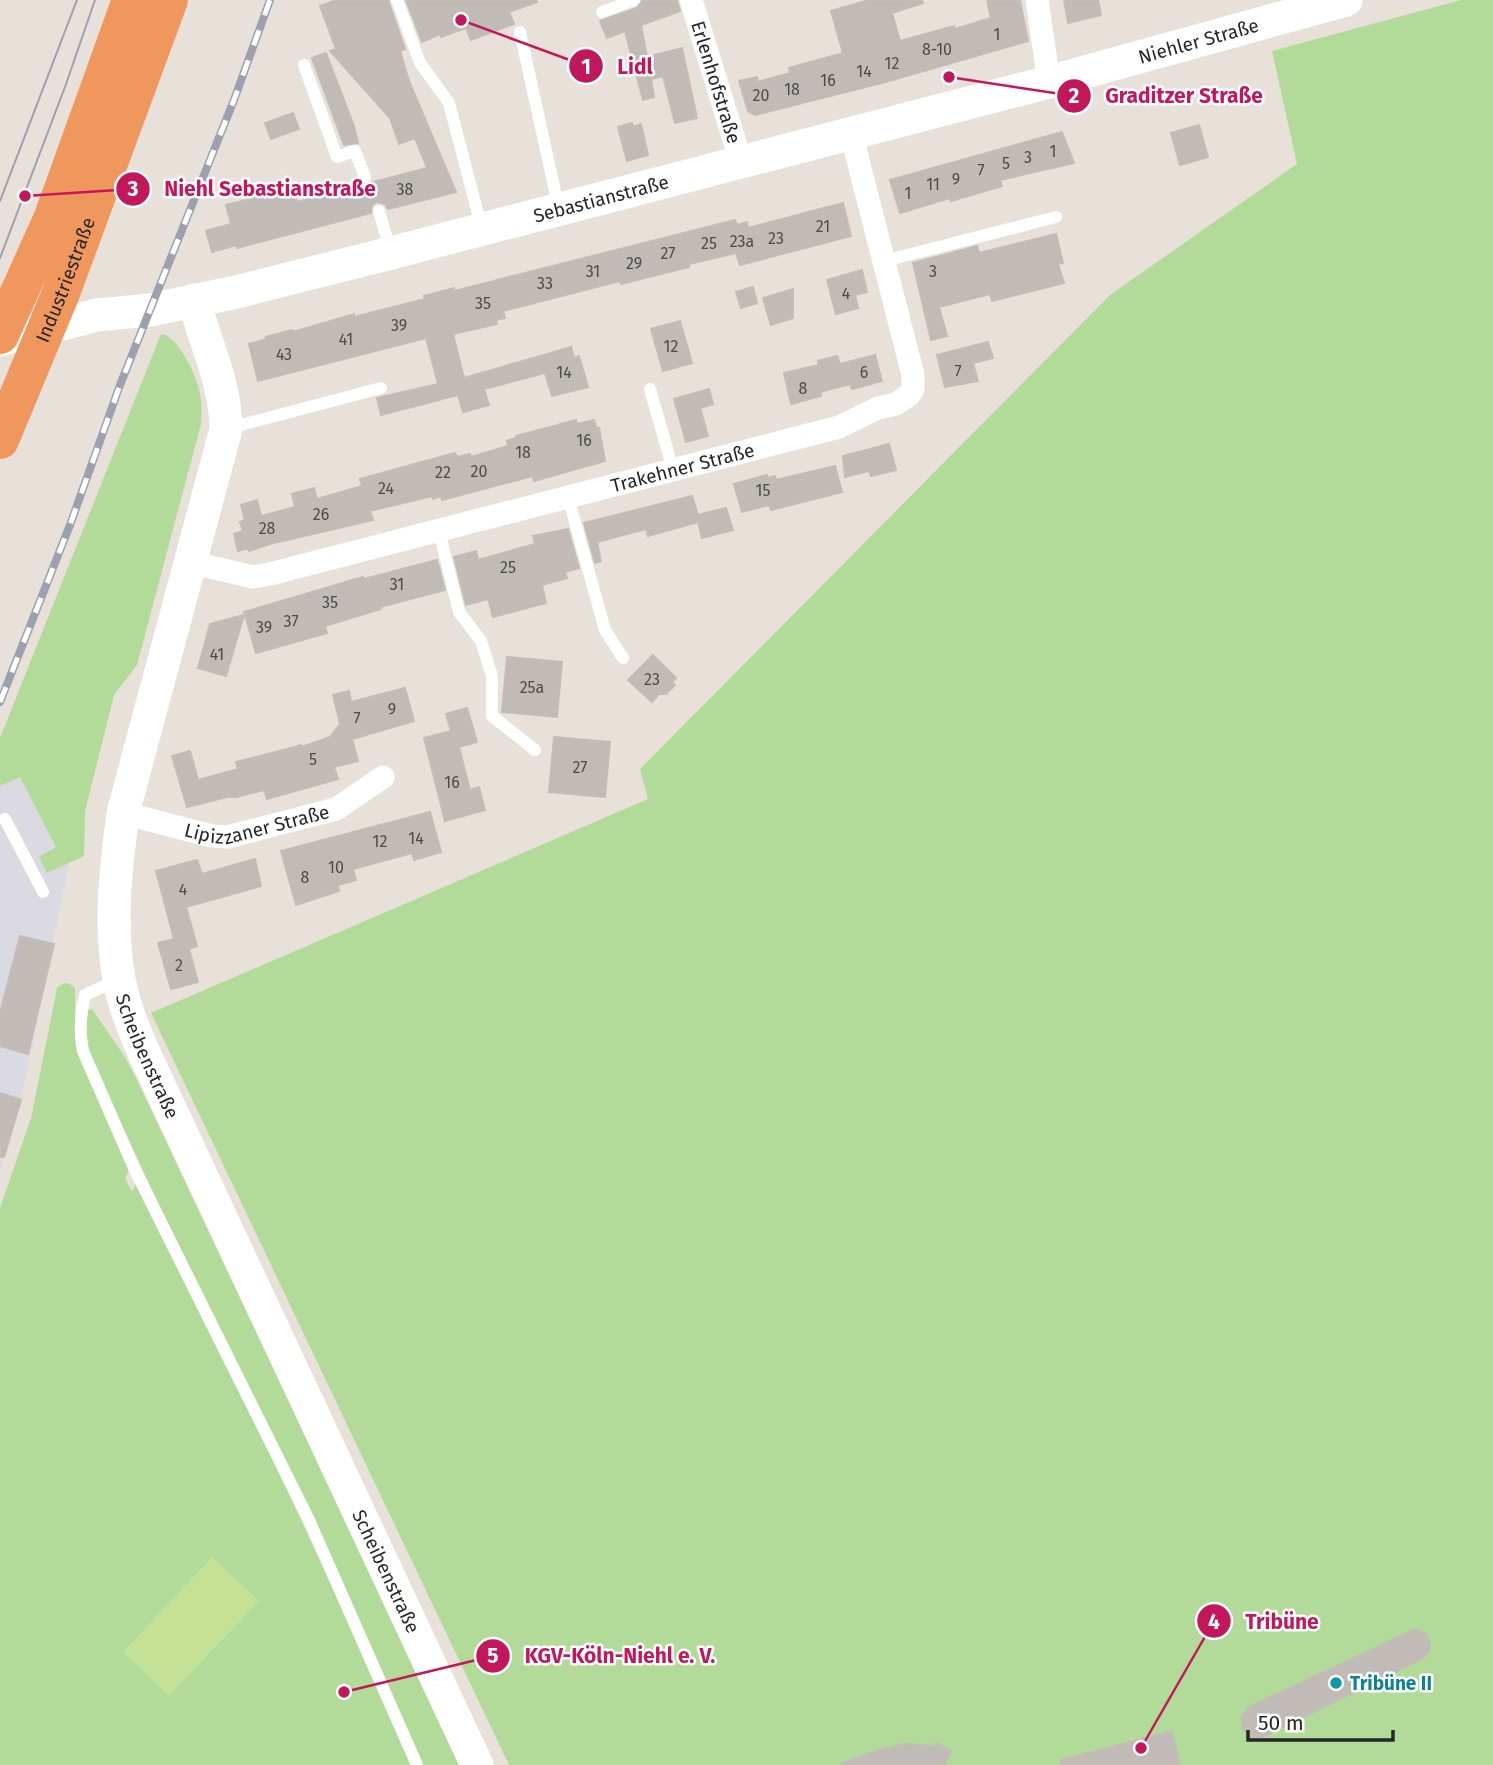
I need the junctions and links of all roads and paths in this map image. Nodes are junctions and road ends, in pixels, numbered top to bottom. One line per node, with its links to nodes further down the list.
1 (131, 0): 24 (highway, Industriestraße)
2 (169, 0): 26 (highway, Industriestraße)
3 (397, 0): 19 (lane)
4 (634, 0): 9 (lane)
5 (691, 0): 14 (street, Erlenhofstraße)
6 (1037, 0): 12 (street)
7 (1346, 0): 8 (street, Niehler Straße)
8 (1299, 6): 12 (street, Niehler Straße)
9 (602, 12)
10 (520, 32): 16 (lane)
11 (303, 65): 15 (lane)
12 (1049, 82): 13 (street, Sebastianstraße)
13 (851, 133): 14 (street, Sebastianstraße); 21 (street, Trakehner Straße)
14 (741, 162): 16 (street, Sebastianstraße)
15 (365, 177)
16 (559, 210): 19 (street, Sebastianstraße)
17 (379, 211): 20 (lane)
18 (1056, 217): 21 (lane)
19 (482, 230): 20 (street, Sebastianstraße)
20 (391, 253): 22 (street, Sebastianstraße)
21 (884, 261): 31 (street, Trakehner Straße)
22 (194, 300): 23 (street, Sebastianstraße); 29 (street, Scheibenstraße)
23 (150, 310): 25 (street, Sebastianstraße); 26 (street, Sebastianstraße)
24 (6, 320)
25 (0, 340)
26 (11, 373): 30 (highway, Industriestraße)
27 (381, 388): 29 (lane)
28 (650, 389): 31 (lane)
29 (226, 429): 34 (street, Scheibenstraße)
30 (0, 440)
31 (673, 470): 32 (street, Trakehner Straße)
32 (568, 497): 33 (street, Trakehner Straße); 35 (lane)
33 (439, 531): 34 (street, Trakehner Straße); 36 (lane)
34 (189, 562): 38 (street, Scheibenstraße)
35 (624, 658)
36 (535, 750)
37 (383, 777): 38 (street, Lipizzaner Straße)
38 (123, 813): 41 (street, Scheibenstraße)
39 (5, 819): 40 (lane)
40 (43, 892)
41 (119, 979): 42 (lane); 43 (street, Scheibenstraße)
42 (417, 1765)
43 (477, 1765)

